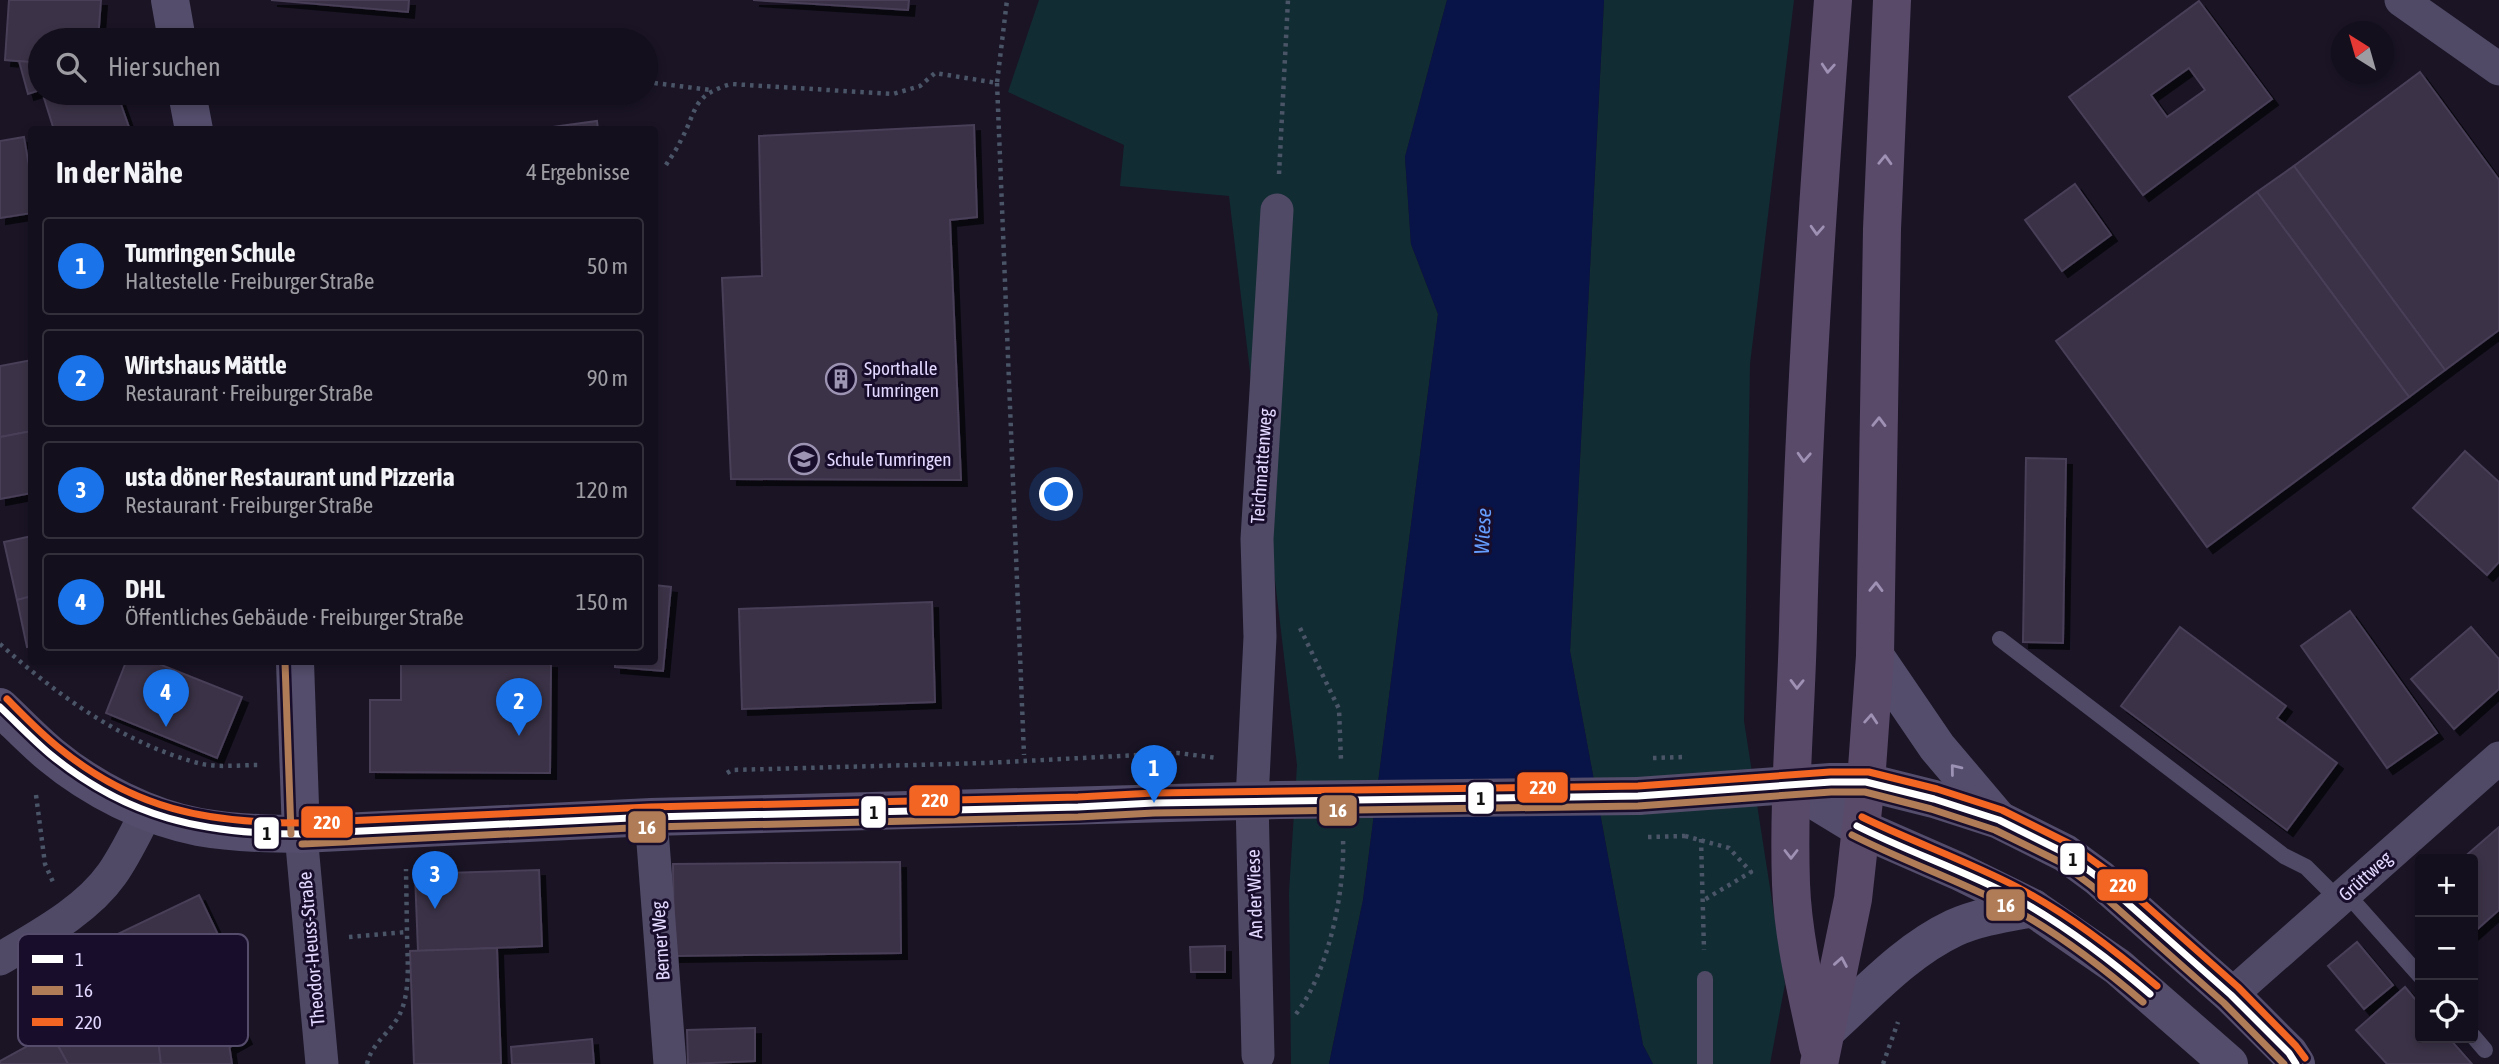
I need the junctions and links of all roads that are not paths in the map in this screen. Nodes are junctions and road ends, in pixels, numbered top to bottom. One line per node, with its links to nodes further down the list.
1 (170, 0): 5 (street)
2 (1833, 0): 17 (main road, one-way to 17)
3 (1892, 0): 11 (main road, one-way to 3)
4 (2401, 0): 6 (street)
5 (175, 28)
6 (2499, 69)
7 (189, 105): 8 (street)
8 (193, 126)
9 (1277, 210): 14 (street, Teichmattenweg)
10 (2000, 639): 24 (lane)
11 (1875, 656): 16 (main road, one-way to 11); 21 (street, one-way to 11)
12 (295, 665): 23 (street)
13 (0, 707): 19 (street)
14 (1257, 723): 18 (street, An der Wiese)
15 (2499, 758): 24 (street, Grüttweg)
16 (1867, 782): 17 (street); 21 (street); 22 (main road)
17 (1791, 786): 18 (street, bridge); 22 (street); 34 (main road, one-way to 34)
18 (1266, 800): 20 (street); 36 (street, An der Wiese)
19 (147, 811): 23 (street); 26 (street)
20 (651, 817): 23 (street); 38 (street, Berner Weg)
21 (1999, 820): 31 (street)
22 (1860, 828): 25 (street); 34 (main road, one-way to 22)
23 (301, 834): 37 (street, Theodor-Heuss-Straße)
24 (2343, 896): 29 (lane); 31 (street, Grüttweg)
25 (2032, 908): 32 (street); 34 (street)
26 (39, 934)
27 (18, 948): 28 (street)
28 (0, 960)
29 (2415, 971)
30 (1705, 979): 39 (lane)
31 (2231, 995): 32 (street); 41 (street)
32 (2188, 1026): 40 (street)
33 (2478, 1042): 35 (lane)
34 (1822, 1049)
35 (2485, 1050)
36 (1258, 1059)
37 (323, 1064)
38 (670, 1064)
39 (1705, 1064)
40 (2229, 1064)
41 (2296, 1064)

